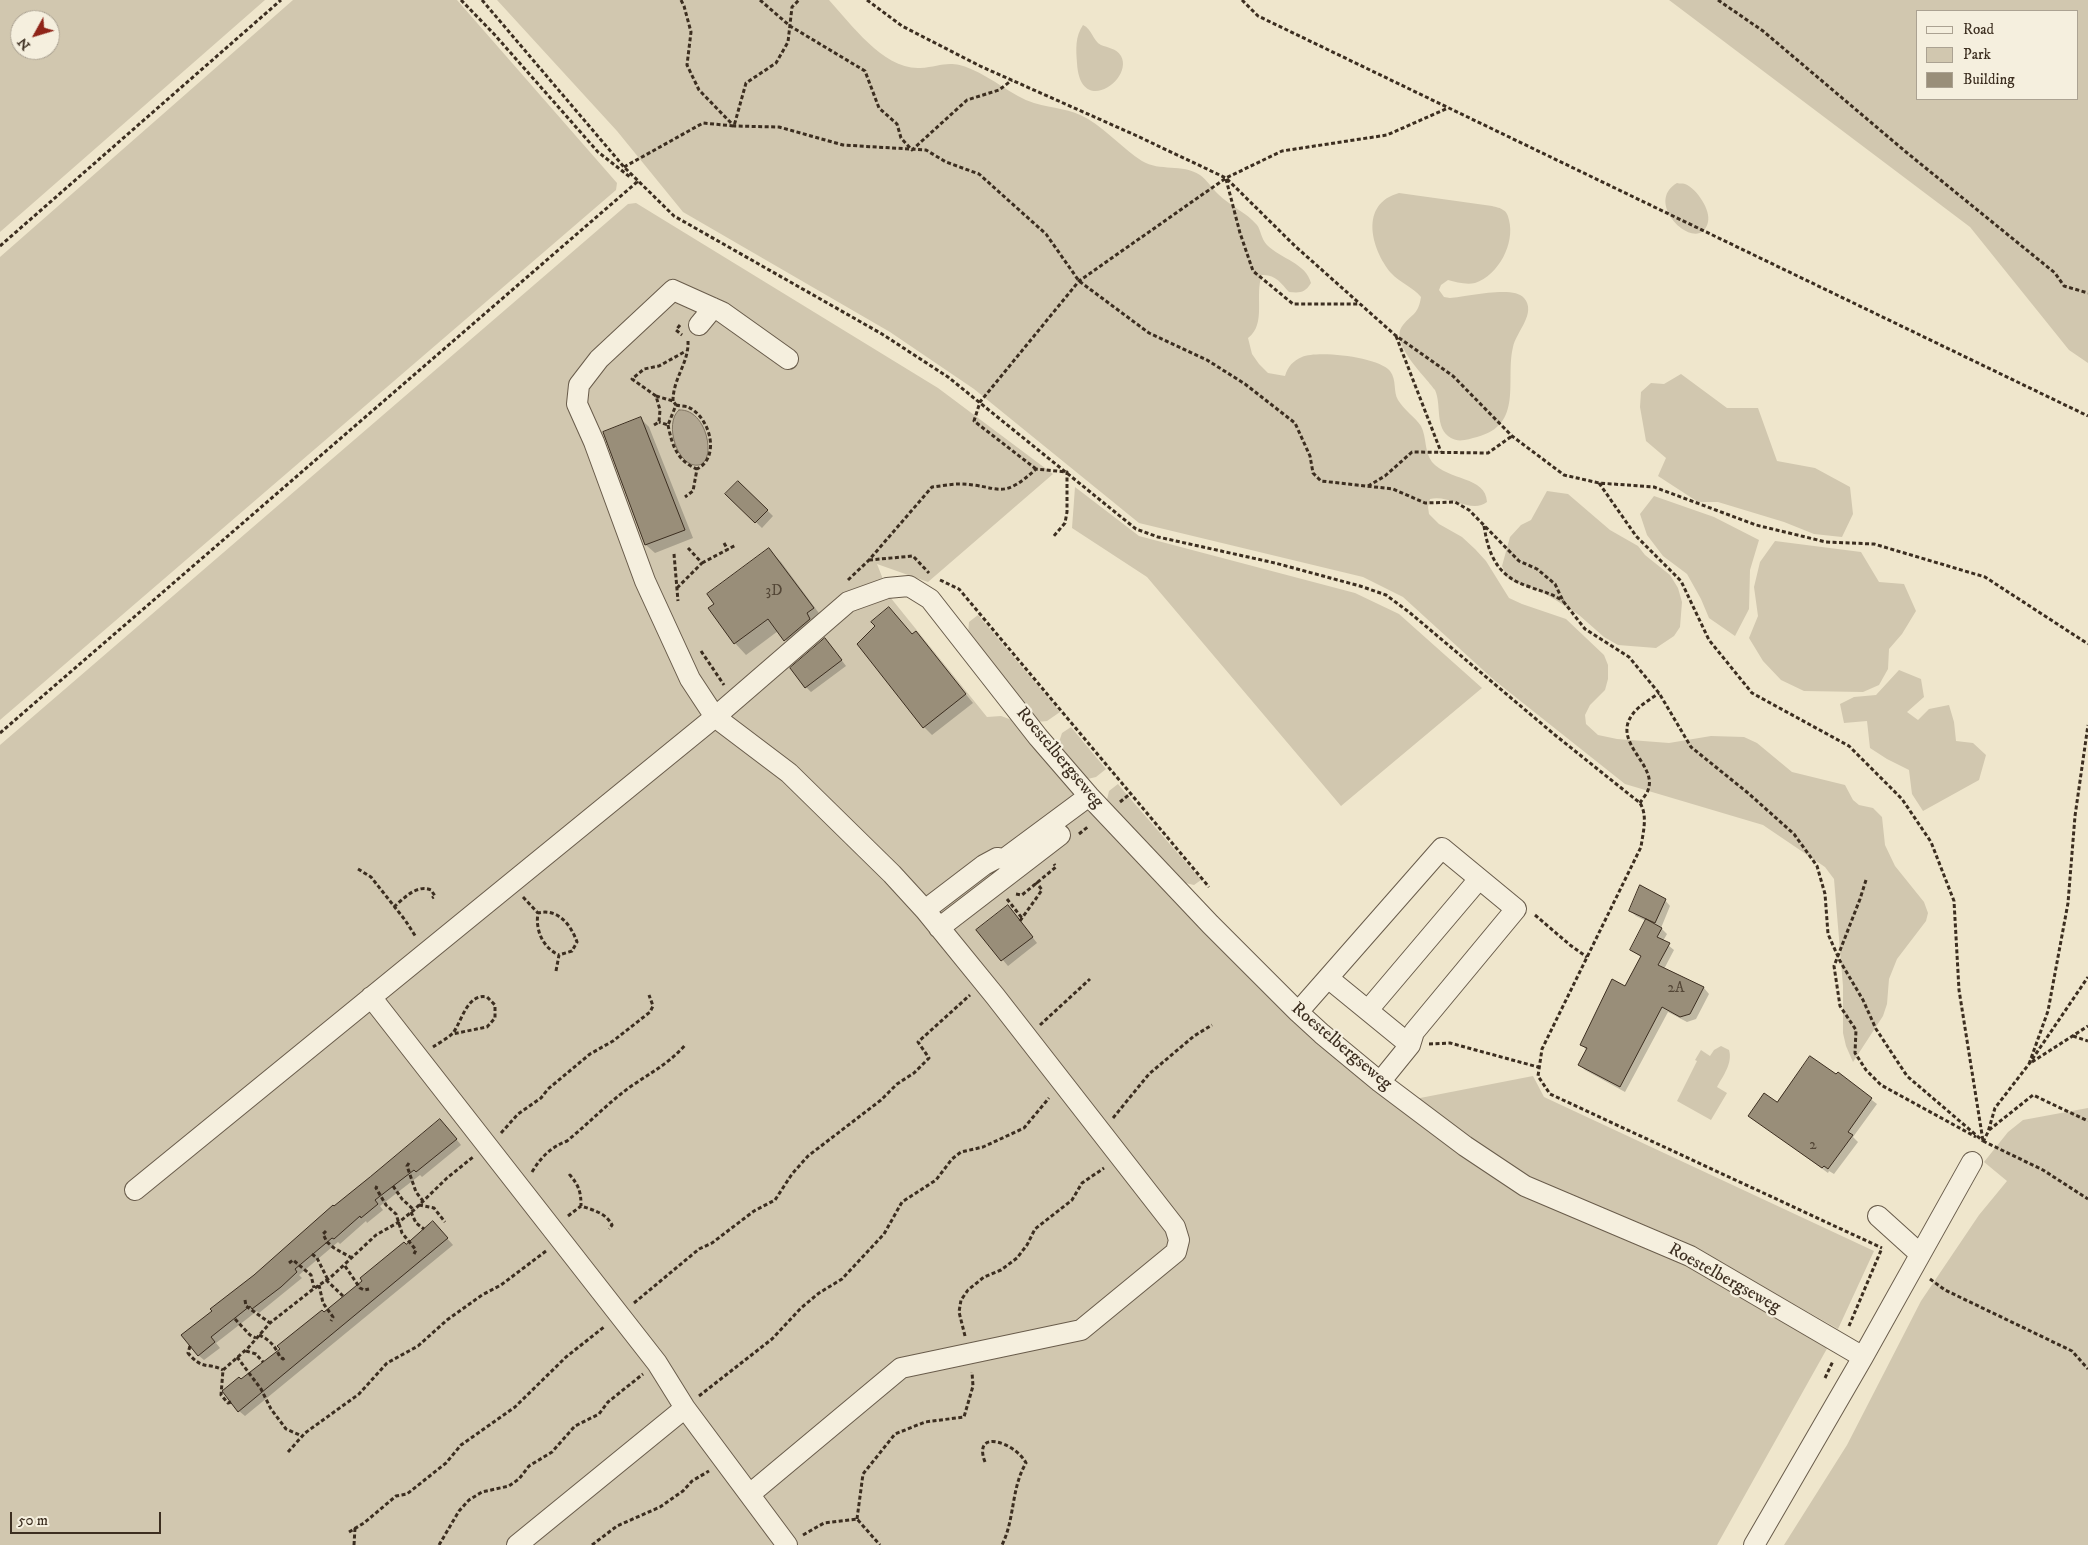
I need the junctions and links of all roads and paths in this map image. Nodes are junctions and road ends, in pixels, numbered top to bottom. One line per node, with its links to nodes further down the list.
1 (281, 0): 18 (path)
2 (461, 0): 17 (path)
3 (482, 0): 15 (path)
4 (680, 0): 13 (path)
5 (760, 0): 10 (path)
6 (799, 0): 10 (path)
7 (867, 0): 11 (path)
8 (1242, 0): 12 (path)
9 (1718, 0): 20 (path)
10 (790, 26): 13 (path); 14 (path)
11 (1012, 80): 14 (path); 16 (path)
12 (1449, 108): 16 (path); 32 (path)
13 (734, 126): 14 (path); 15 (path)
14 (912, 150): 19 (path)
15 (624, 168): 17 (path)
16 (1226, 178): 19 (path); 21 (path); 21 (path)
17 (637, 182): 30 (path); 62 (path)
18 (0, 246)
19 (1079, 281): 30 (path); 42 (path)
20 (2088, 293)
21 (1360, 304): 25 (path)
22 (713, 308): 23 (street); 27 (street); 56 (street)
23 (699, 325)
24 (677, 328): 26 (path)
25 (1395, 335): 36 (path); 37 (path)
26 (686, 351): 28 (path); 29 (path)
27 (788, 359)
28 (656, 396): 29 (path); 33 (path)
29 (673, 401): 31 (path)
30 (980, 402): 38 (path); 40 (path)
31 (676, 405): 35 (path); 39 (path)
32 (2088, 416)
33 (659, 422): 34 (path); 35 (path)
34 (654, 424)
35 (668, 425): 39 (path)
36 (1512, 436): 37 (path); 41 (path)
37 (1440, 452): 42 (path)
38 (1036, 468): 40 (path); 51 (path)
39 (697, 469): 43 (path)
40 (1067, 472): 45 (path); 64 (path)
41 (1599, 483): 57 (path); 105 (path)
42 (1368, 486): 44 (path)
43 (685, 497)
44 (1484, 525): 55 (path); 55 (path)
45 (1053, 537)
46 (724, 543): 49 (path)
47 (736, 545): 49 (path)
48 (688, 548): 52 (path)
49 (728, 550): 52 (path)
50 (674, 554): 54 (path)
51 (870, 560): 53 (path); 69 (path)
52 (702, 562): 54 (path)
53 (844, 584)
54 (676, 589): 56 (path)
55 (1564, 601): 58 (path)
56 (680, 636): 59 (path); 60 (street)
57 (2088, 644)
58 (1659, 693): 64 (path); 77 (path)
59 (734, 700): 60 (street); 63 (street, Roestelbergseweg)
60 (715, 717): 74 (street); 76 (street)
61 (2088, 725): 98 (path)
62 (0, 732)
63 (1093, 801): 74 (street); 75 (street); 88 (street, Roestelbergseweg)
64 (1640, 803): 79 (path)
65 (358, 868): 72 (path)
66 (1033, 878): 70 (path)
67 (1479, 879): 73 (street); 82 (street); 87 (street)
68 (1866, 880): 77 (path)
69 (1210, 887)
70 (1003, 894)
71 (432, 898): 72 (path)
72 (394, 907): 76 (path)
73 (1516, 909): 79 (path); 96 (street)
74 (925, 910): 75 (street)
75 (939, 928): 84 (street)
76 (427, 951): 86 (street)
77 (1837, 955): 105 (path); 105 (path)
78 (559, 956): 78 (path); 80 (path)
79 (1587, 957): 99 (path)
80 (556, 971)
81 (2088, 977): 98 (path)
82 (1328, 978): 87 (street); 88 (street)
83 (1090, 979): 93 (path)
84 (984, 983): 93 (street); 140 (path)
85 (650, 995): 106 (path)
86 (371, 997): 97 (street); 113 (street)
87 (1368, 1010): 96 (street)
88 (1298, 1012): 101 (street, Roestelbergseweg)
89 (1212, 1025): 103 (path)
90 (2088, 1026): 92 (path)
91 (452, 1034): 91 (path); 97 (path)
92 (2073, 1036): 94 (path); 98 (path)
93 (1027, 1037): 100 (street)
94 (2088, 1041)
95 (686, 1044): 114 (path)
96 (1410, 1045): 99 (path); 101 (street)
97 (418, 1057): 106 (street)
98 (2029, 1064): 104 (path)
99 (1538, 1067): 127 (path)
100 (1062, 1082): 103 (street); 156 (path)
101 (1380, 1082): 150 (street, Roestelbergseweg)
102 (2088, 1121): 104 (path)
103 (1100, 1130): 107 (street)
104 (1988, 1130): 105 (path)
105 (1983, 1141): 108 (path); 115 (path)
106 (486, 1146): 114 (street); 116 (path)
107 (1120, 1156): 147 (path); 147 (street)
108 (1972, 1162): 131 (street)
109 (408, 1163): 116 (path)
110 (569, 1176): 118 (path)
111 (377, 1186): 121 (path)
112 (393, 1186): 119 (path)
113 (135, 1190)
114 (521, 1190): 126 (street)
115 (2088, 1199)
116 (423, 1200): 117 (path)
117 (418, 1205): 119 (path); 122 (path)
118 (581, 1206): 124 (path); 126 (path)
119 (413, 1211): 121 (path); 123 (path)
120 (1878, 1216): 131 (street)
121 (399, 1222): 129 (path); 130 (path)
122 (445, 1222)
123 (424, 1229)
124 (609, 1229)
125 (326, 1231): 130 (path)
126 (556, 1234): 140 (street); 157 (path)
127 (1882, 1248)
128 (312, 1254): 134 (path)
129 (414, 1254)
130 (352, 1258): 133 (path)
131 (1917, 1260): 150 (street); 153 (path)
132 (289, 1262): 136 (path)
133 (344, 1266): 134 (path); 137 (path)
134 (327, 1280): 135 (path); 138 (path)
135 (319, 1285): 136 (path); 142 (path)
136 (314, 1288): 143 (path)
137 (369, 1289)
138 (344, 1296)
139 (245, 1300): 143 (path)
140 (619, 1315): 152 (street); 163 (path)
141 (234, 1319): 144 (path)
142 (331, 1321)
143 (270, 1323): 144 (path)
144 (257, 1336): 146 (path); 149 (path)
145 (190, 1346): 154 (path)
146 (245, 1350): 148 (path); 151 (path)
147 (970, 1353): 161 (street); 162 (path)
148 (237, 1357): 154 (path); 157 (path)
149 (286, 1357)
150 (1863, 1358): 172 (street)
151 (263, 1362)
152 (657, 1363): 156 (street); 167 (path)
153 (2088, 1369)
154 (223, 1370): 155 (path)
155 (231, 1402)
156 (685, 1408): 159 (street); 168 (street)
157 (302, 1436): 158 (path)
158 (288, 1452)
159 (724, 1461): 161 (street); 169 (path)
160 (985, 1462): 171 (path)
161 (750, 1494): 165 (street)
162 (858, 1519): 165 (path); 170 (path)
163 (356, 1528): 164 (path); 166 (path)
164 (349, 1532)
165 (792, 1543)
166 (354, 1545)
167 (440, 1545)
168 (517, 1545)
169 (592, 1545)
170 (880, 1545)
171 (1002, 1545)
172 (1754, 1545)

